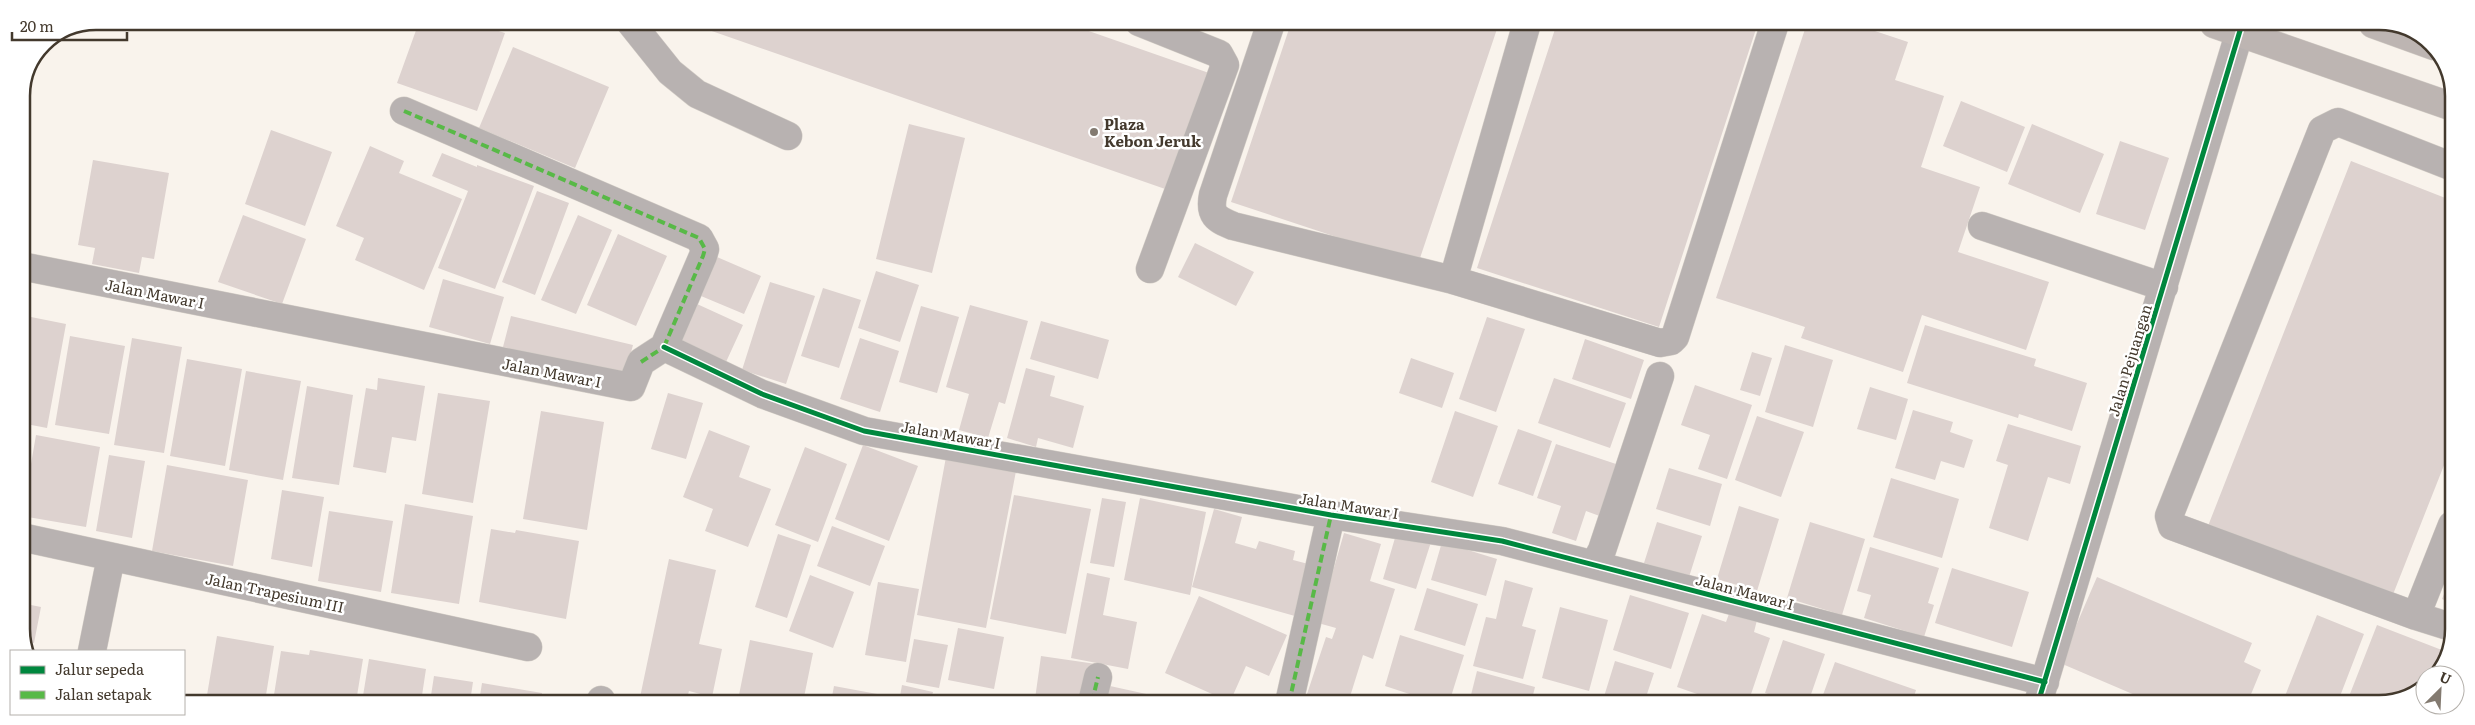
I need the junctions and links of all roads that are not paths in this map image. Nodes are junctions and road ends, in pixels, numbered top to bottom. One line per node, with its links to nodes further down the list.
1 (636, 30): 10 (street)
2 (1159, 30): 14 (street)
3 (1268, 30): 15 (street)
4 (1525, 30): 15 (street)
5 (1773, 30): 15 (street)
6 (2240, 30): 16 (street, Jalan Pejuangan)
7 (2246, 30): 8 (main road)
8 (2445, 104)
9 (404, 111): 17 (street)
10 (788, 136)
11 (2445, 164): 24 (street)
12 (1982, 226): 16 (street)
13 (30, 268): 17 (street, Jalan Mawar I)
14 (1150, 269)
15 (1453, 280)
16 (2164, 287): 28 (street, Jalan Pejuangan)
17 (664, 347): 19 (street, Jalan Mawar I)
18 (1660, 376): 23 (street)
19 (1331, 515): 23 (street, Jalan Mawar I); 29 (street)
20 (30, 539): 22 (street, Jalan Trapesium III)
21 (2445, 543): 24 (street)
22 (111, 557): 26 (street, Jalan Trapesium III); 27 (street)
23 (1594, 565): 28 (street, Jalan Mawar I)
24 (2416, 616): 25 (street)
25 (2445, 625)
26 (528, 647)
27 (92, 650)
28 (2042, 693)
29 (1291, 695)

